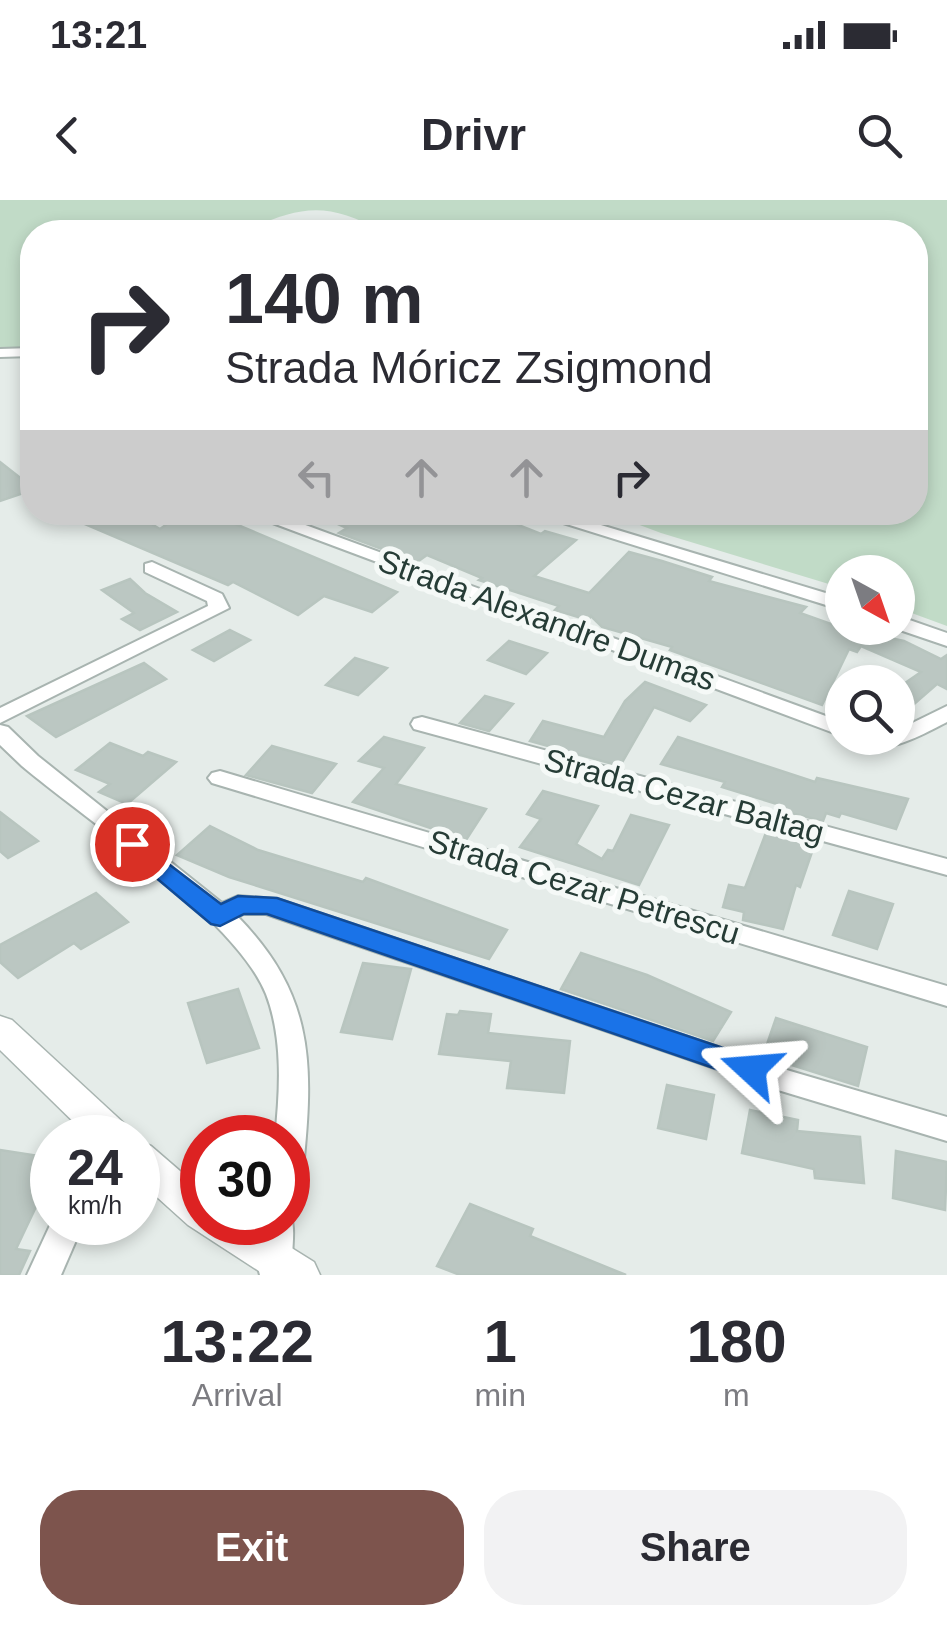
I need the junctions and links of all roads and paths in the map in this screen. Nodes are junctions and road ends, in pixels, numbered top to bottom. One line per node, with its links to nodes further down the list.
1 (288, 525): 9 (street, Strada Alexandre Dumas)
2 (580, 525): 4 (street)
3 (152, 568): 8 (street)
4 (825, 599)
5 (915, 628): 6 (street)
6 (947, 640)
7 (947, 714): 11 (street)
8 (0, 716)
9 (825, 722)
10 (422, 724): 14 (street, Strada Cezar Baltag)
11 (915, 730)
12 (0, 732): 15 (street)
13 (220, 778): 16 (street, Strada Cezar Petrescu)
14 (947, 867)
15 (220, 917): 19 (street); 20 (street)
16 (947, 996)
17 (0, 1029): 18 (street)
18 (90, 1115)
19 (289, 1115)
20 (947, 1129)
21 (160, 1177): 22 (street)
22 (180, 1194)
23 (58, 1245): 26 (street)
24 (258, 1245): 25 (street)
25 (282, 1258)
26 (44, 1275)

